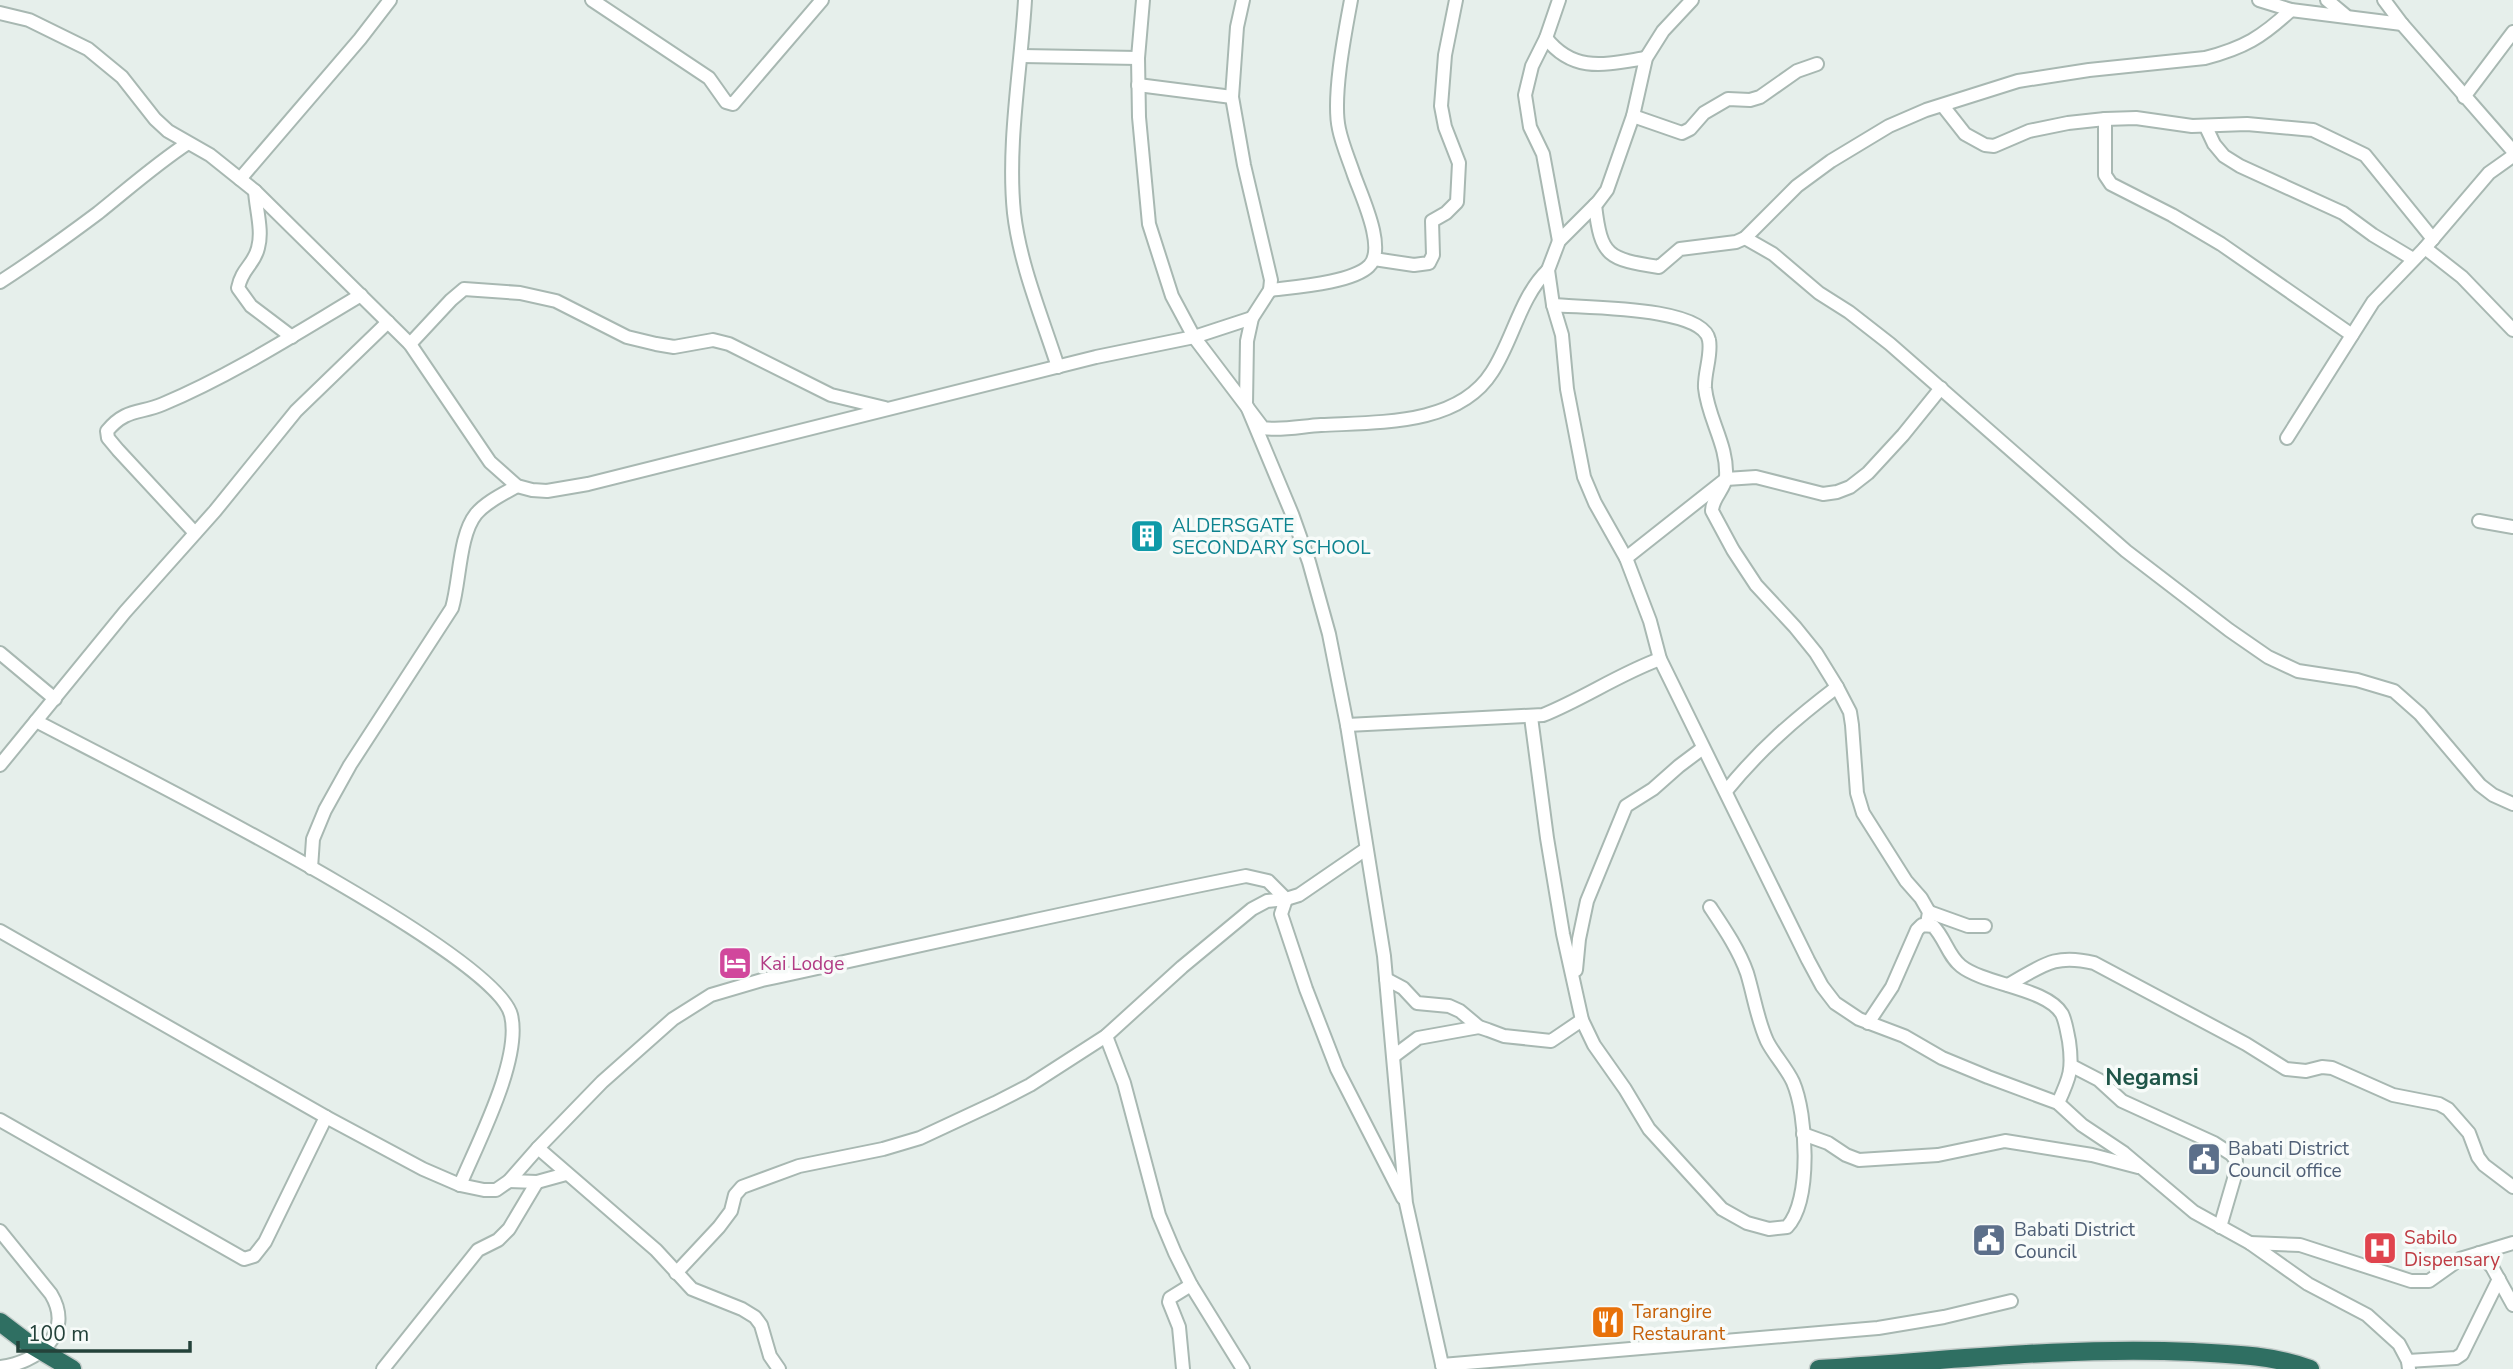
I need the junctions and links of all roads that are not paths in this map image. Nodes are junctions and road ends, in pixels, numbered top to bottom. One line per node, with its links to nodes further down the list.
1 (390, 0): 33 (street)
2 (592, 0): 3 (street)
3 (822, 0)
4 (1025, 0): 20 (street)
5 (1143, 0): 21 (street)
6 (1242, 0): 25 (street)
7 (1351, 0): 39 (street)
8 (1456, 0): 39 (street)
9 (1559, 0): 19 (street)
10 (1692, 0): 22 (street)
11 (2259, 0): 14 (street)
12 (2327, 0): 16 (street)
13 (2384, 0): 17 (street)
14 (2291, 10): 16 (street); 27 (street)
15 (0, 13): 31 (street)
16 (2345, 15): 17 (street)
17 (2402, 24): 26 (street)
18 (2513, 32): 26 (street)
19 (1546, 38): 22 (street); 37 (street)
20 (1022, 57): 21 (street); 53 (street)
21 (1138, 58): 24 (street)
22 (1647, 58): 28 (street)
23 (1817, 64): 28 (street)
24 (1138, 85): 25 (street); 51 (street)
25 (1232, 97): 43 (street)
26 (2464, 97): 32 (street)
27 (1942, 106): 29 (street); 36 (street)
28 (1633, 116): 35 (street)
29 (2105, 119): 30 (street); 49 (street)
30 (2206, 127): 38 (street); 40 (street)
31 (188, 143): 33 (street); 42 (street)
32 (2513, 154): 38 (street)
33 (240, 179): 34 (street)
34 (255, 191): 44 (street); 50 (street)
35 (1595, 205): 36 (street); 37 (street)
36 (1745, 238): 54 (street)
37 (1559, 241): 41 (street)
38 (2429, 244): 40 (street); 48 (street)
39 (1374, 259): 43 (street)
40 (2413, 259): 49 (street)
41 (1548, 270): 45 (street); 55 (street)
42 (0, 282)
43 (1270, 290): 46 (street)
44 (361, 295): 47 (street); 50 (street)
45 (1553, 305): 58 (street); 63 (street)
46 (1252, 318): 51 (street); 55 (street)
47 (388, 322): 52 (street); 62 (street)
48 (2513, 330)
49 (2352, 335): 57 (street)
50 (292, 337): 62 (street)
51 (1195, 337): 53 (street); 55 (street)
52 (410, 344): 56 (street); 59 (street)
53 (1058, 367): 56 (street)
54 (1941, 388): 58 (street); 74 (street)
55 (1246, 404): 70 (street)
56 (889, 409): 59 (street)
57 (2287, 438)
58 (1726, 479): 63 (street); 66 (street)
59 (517, 486): 76 (street)
60 (2479, 521): 61 (street)
61 (2513, 527)
62 (195, 533): 67 (street)
63 (1626, 558): 65 (street)
64 (0, 653): 67 (street)
65 (1660, 659): 68 (street); 71 (street)
66 (1837, 687): 73 (street); 79 (street)
67 (55, 699): 69 (street)
68 (1531, 717): 70 (street); 83 (street)
69 (36, 721): 72 (street); 76 (street)
70 (1347, 725): 75 (street)
71 (1703, 748): 73 (street); 83 (street)
72 (0, 765)
73 (1726, 791): 86 (street)
74 (2513, 804)
75 (1366, 849): 77 (street); 82 (street)
76 (311, 868): 100 (street)
77 (1286, 900): 88 (street); 95 (street); 102 (street)
78 (1710, 907): 94 (street)
79 (1928, 918): 80 (street); 84 (street); 86 (street)
80 (1985, 926)
81 (0, 931): 92 (street)
82 (1386, 979): 87 (street); 89 (street)
83 (1575, 984): 85 (street)
84 (2008, 985): 90 (street); 101 (street)
85 (1582, 1020): 87 (street); 94 (street)
86 (1868, 1023): 91 (street)
87 (1479, 1027): 89 (street)
88 (1106, 1036): 108 (street); 110 (street)
89 (1394, 1056): 102 (street)
90 (2072, 1066): 91 (street); 103 (street)
91 (2058, 1102): 96 (street)
92 (326, 1117): 93 (street); 100 (street)
93 (0, 1119)
94 (1803, 1134): 96 (street)
95 (538, 1148): 97 (street); 98 (street)
96 (2144, 1169): 103 (street)
97 (566, 1174): 99 (street); 108 (street)
98 (509, 1181): 99 (street); 100 (street)
99 (537, 1182): 119 (street)
100 (460, 1185)
101 (2513, 1187)
102 (1406, 1203): 117 (street)
103 (2220, 1227): 105 (street)
104 (0, 1231): 114 (street)
105 (2250, 1243): 107 (street); 115 (street)
106 (2513, 1243): 107 (street)
107 (2479, 1253): 109 (street)
108 (676, 1273): 120 (street)
109 (2499, 1279): 112 (street); 115 (street)
110 (1191, 1285): 121 (street); 122 (street)
111 (2011, 1301): 117 (street)
112 (2513, 1305)
113 (0, 1322): 114 (highway)
114 (43, 1352): 116 (street); 118 (highway)
115 (2408, 1365)
116 (10, 1367)
117 (1443, 1367)
118 (72, 1369)
119 (383, 1369)
120 (779, 1369)
121 (1183, 1369)
122 (1243, 1369)
123 (1819, 1369): 124 (highway)
124 (1824, 1369): 125 (highway)
125 (2309, 1369)

